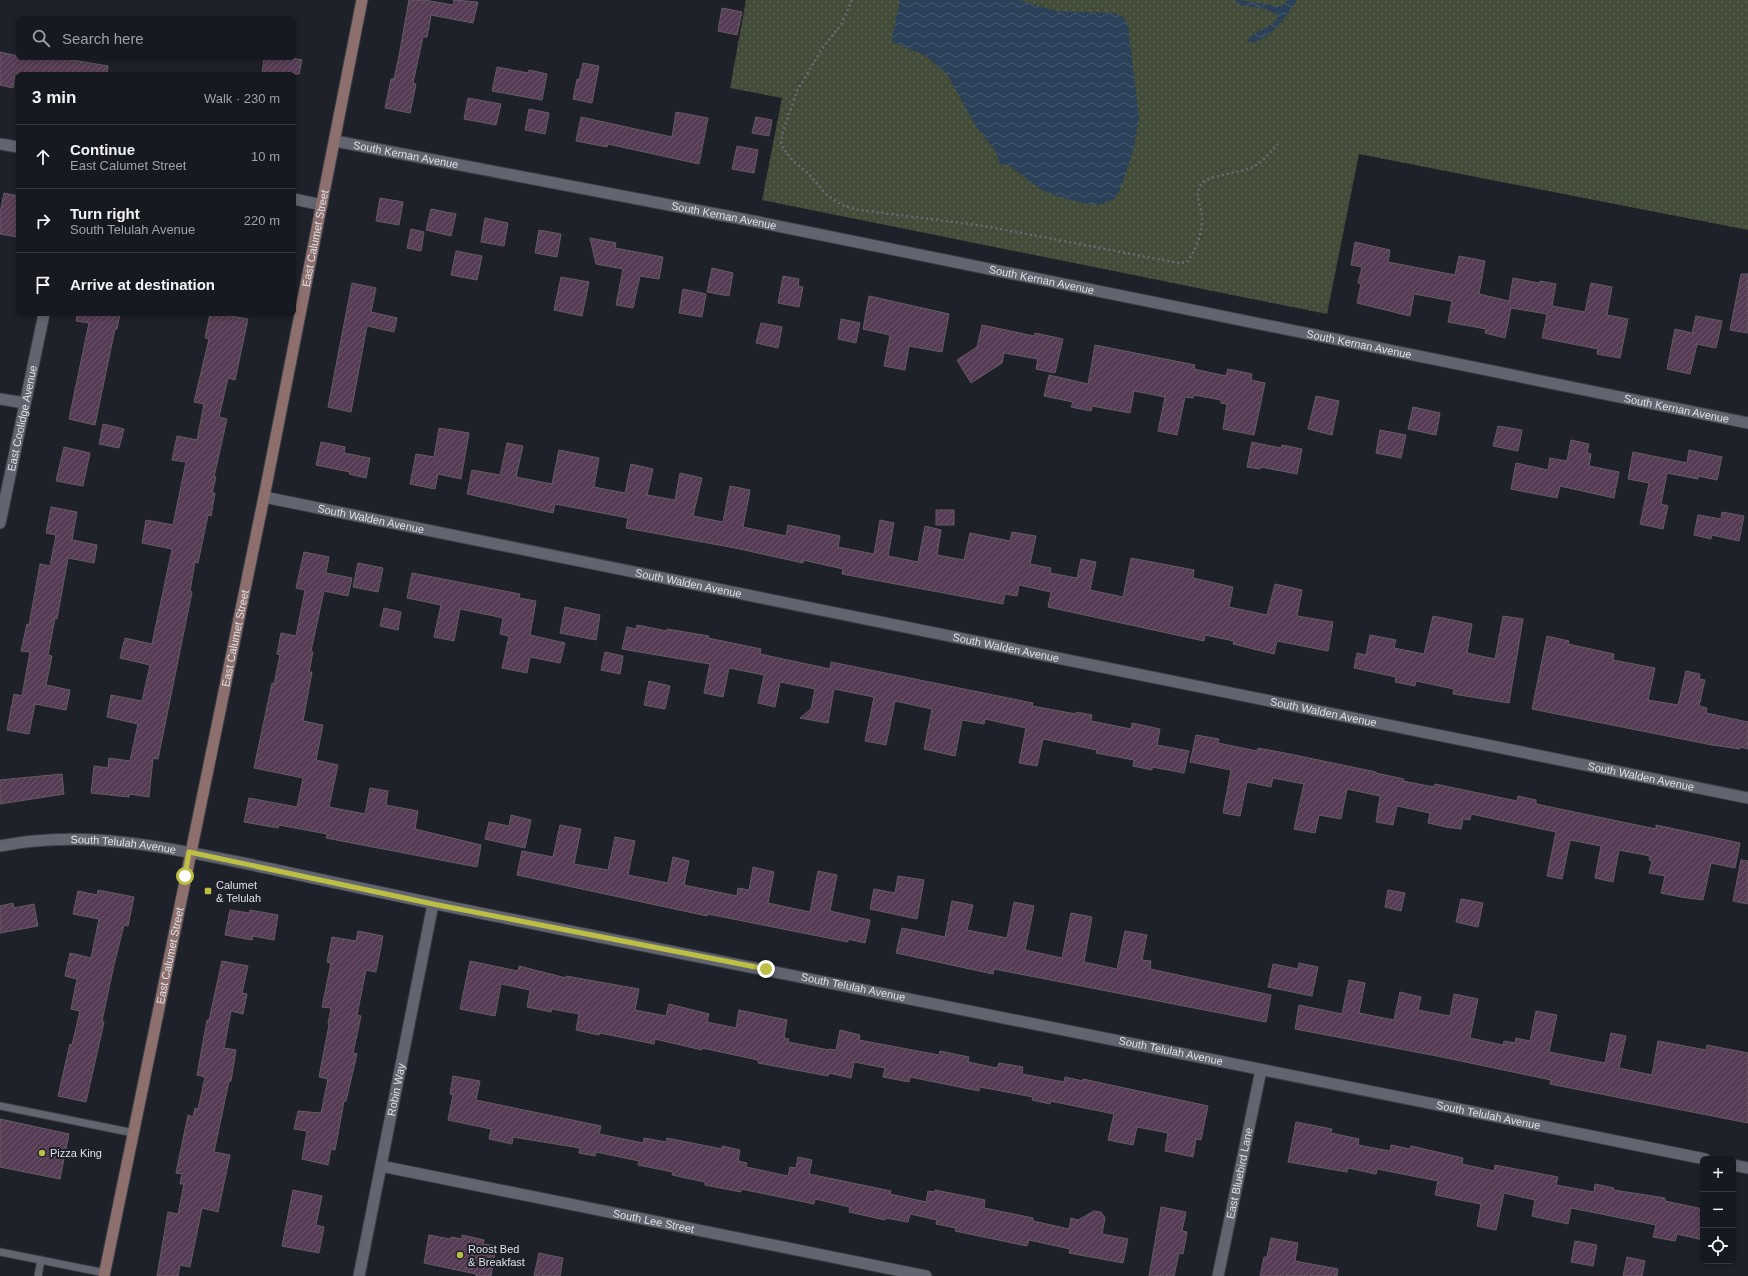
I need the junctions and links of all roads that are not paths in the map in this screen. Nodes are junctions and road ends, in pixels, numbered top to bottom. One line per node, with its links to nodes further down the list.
1 (362, 0): 2 (main road, East Calumet Street)
2 (335, 141): 6 (main road, East Calumet Street); 10 (street, South Kernan Avenue)
3 (0, 144): 4 (street)
4 (16, 147)
5 (296, 199): 6 (street)
6 (322, 205): 11 (main road, East Calumet Street)
7 (44, 316): 9 (street, East Coolidge Avenue)
8 (0, 399): 9 (street)
9 (25, 403): 12 (street, East Coolidge Avenue)
10 (1748, 423)
11 (264, 498): 13 (street, South Walden Avenue); 15 (main road, East Calumet Street)
12 (0, 523)
13 (1748, 798)
14 (0, 846): 15 (street, South Telulah Avenue)
15 (189, 852): 16 (street, South Telulah Avenue); 19 (main road, East Calumet Street)
16 (433, 904): 17 (street, South Telulah Avenue); 21 (street, Robin Way)
17 (1261, 1070): 20 (street, South Telulah Avenue); 30 (street, East Bluebird Lane)
18 (0, 1106): 19 (lane)
19 (134, 1133): 26 (main road, East Calumet Street)
20 (1700, 1158)
21 (381, 1166): 28 (street, Robin Way); 29 (street, South Lee Street)
22 (1736, 1166): 23 (street)
23 (1748, 1168)
24 (0, 1252): 25 (lane)
25 (41, 1260): 26 (lane); 27 (lane)
26 (104, 1275)
27 (38, 1276)
28 (359, 1276)
29 (926, 1276)
30 (1218, 1276)

